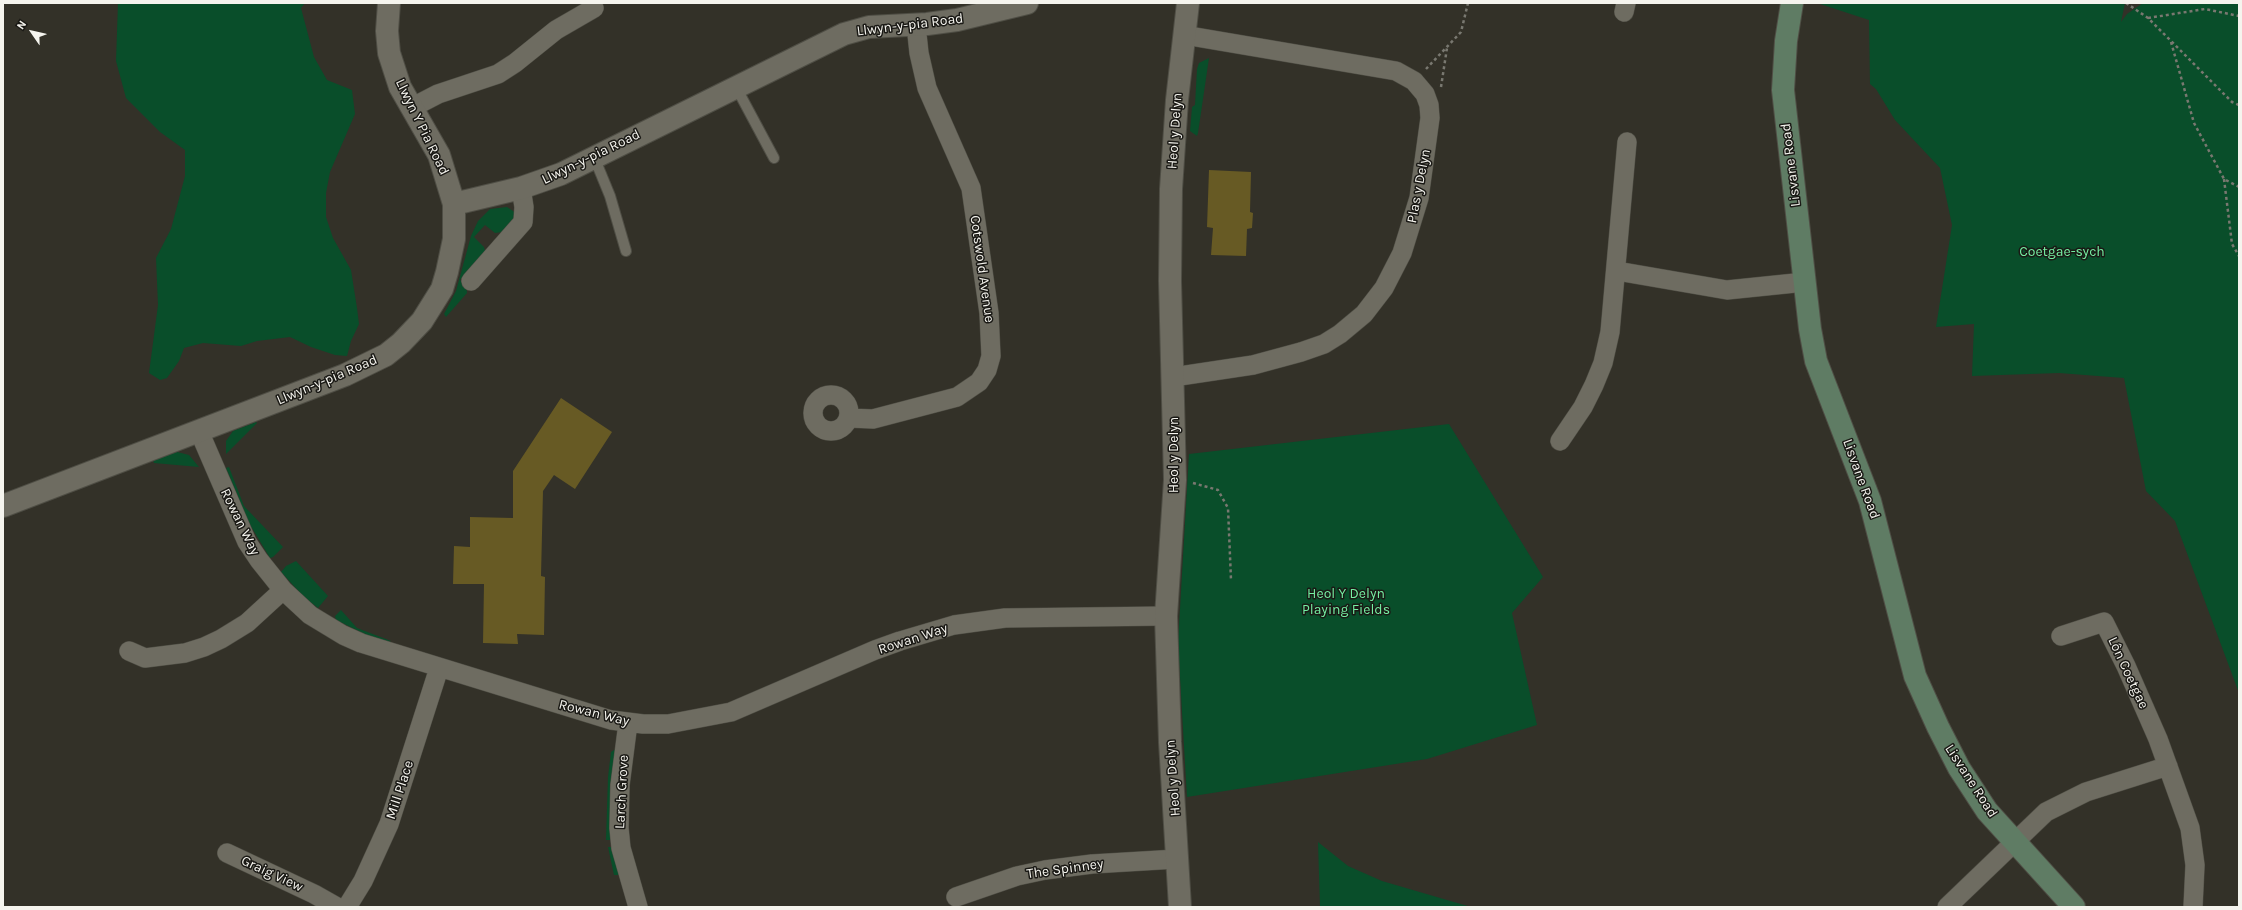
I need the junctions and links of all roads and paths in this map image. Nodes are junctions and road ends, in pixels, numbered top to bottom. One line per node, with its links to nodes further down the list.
1 (390, 3): 16 (street, Llwyn Y Pia Road)
2 (1027, 3): 10 (street, Llwyn-y-pia Road)
3 (1188, 3): 11 (street, Heol y Delyn)
4 (1468, 3): 13 (path)
5 (1792, 3): 28 (main road, Lisvane Road)
6 (2126, 3): 9 (path)
7 (594, 8): 16 (street)
8 (2239, 16): 9 (path)
9 (2148, 18): 12 (path)
10 (916, 25): 14 (street, Llwyn-y-pia Road); 30 (street, Cotswold Avenue)
11 (1184, 35): 13 (street, Plas y Delyn); 29 (street, Heol y Delyn)
12 (2171, 42): 15 (path); 20 (path)
13 (1414, 81): 29 (street, Plas y Delyn)
14 (736, 87): 18 (street, Llwyn-y-pia Road); 19 (lane)
15 (2239, 105)
16 (411, 108): 23 (street, Llwyn Y Pia Road)
17 (1627, 142): 26 (street)
18 (594, 157): 22 (street, Llwyn-y-pia Road); 24 (lane)
19 (774, 158)
20 (2224, 179): 21 (path); 25 (path)
21 (2239, 186)
22 (521, 188): 23 (street, Llwyn-y-pia Road); 27 (street)
23 (454, 204): 31 (street, Llwyn-y-pia Road)
24 (626, 251)
25 (2239, 256)
26 (1617, 271): 28 (street); 32 (street)
27 (471, 282)
28 (1804, 282): 43 (main road, Lisvane Road)
29 (1173, 376): 33 (street, Heol y Delyn)
30 (849, 418)
31 (199, 431): 34 (street, Llwyn-y-pia Road); 36 (street, Rowan Way)
32 (1560, 441)
33 (1175, 480): 35 (path); 37 (street, Heol y Delyn)
34 (3, 506)
35 (1231, 580)
36 (283, 590): 39 (street); 40 (street, Rowan Way)
37 (1166, 616): 41 (street, Rowan Way); 45 (street, Heol y Delyn)
38 (2061, 636): 42 (street, Lôn Coetgae)
39 (129, 651)
40 (439, 668): 41 (street, Rowan Way); 48 (street, Mill Place)
41 (628, 722): 49 (street, Larch Grove)
42 (2168, 766): 43 (street); 53 (street, Lôn Coetgae)
43 (2015, 842): 51 (street); 52 (main road, Lisvane Road)
44 (228, 854): 47 (street, Graig View)
45 (1178, 859): 46 (street, The Spinney); 50 (street, Heol y Delyn)
46 (956, 897)
47 (337, 907)
48 (347, 907)
49 (638, 907)
50 (1180, 907)
51 (1947, 907)
52 (2074, 907)
53 (2193, 907)

